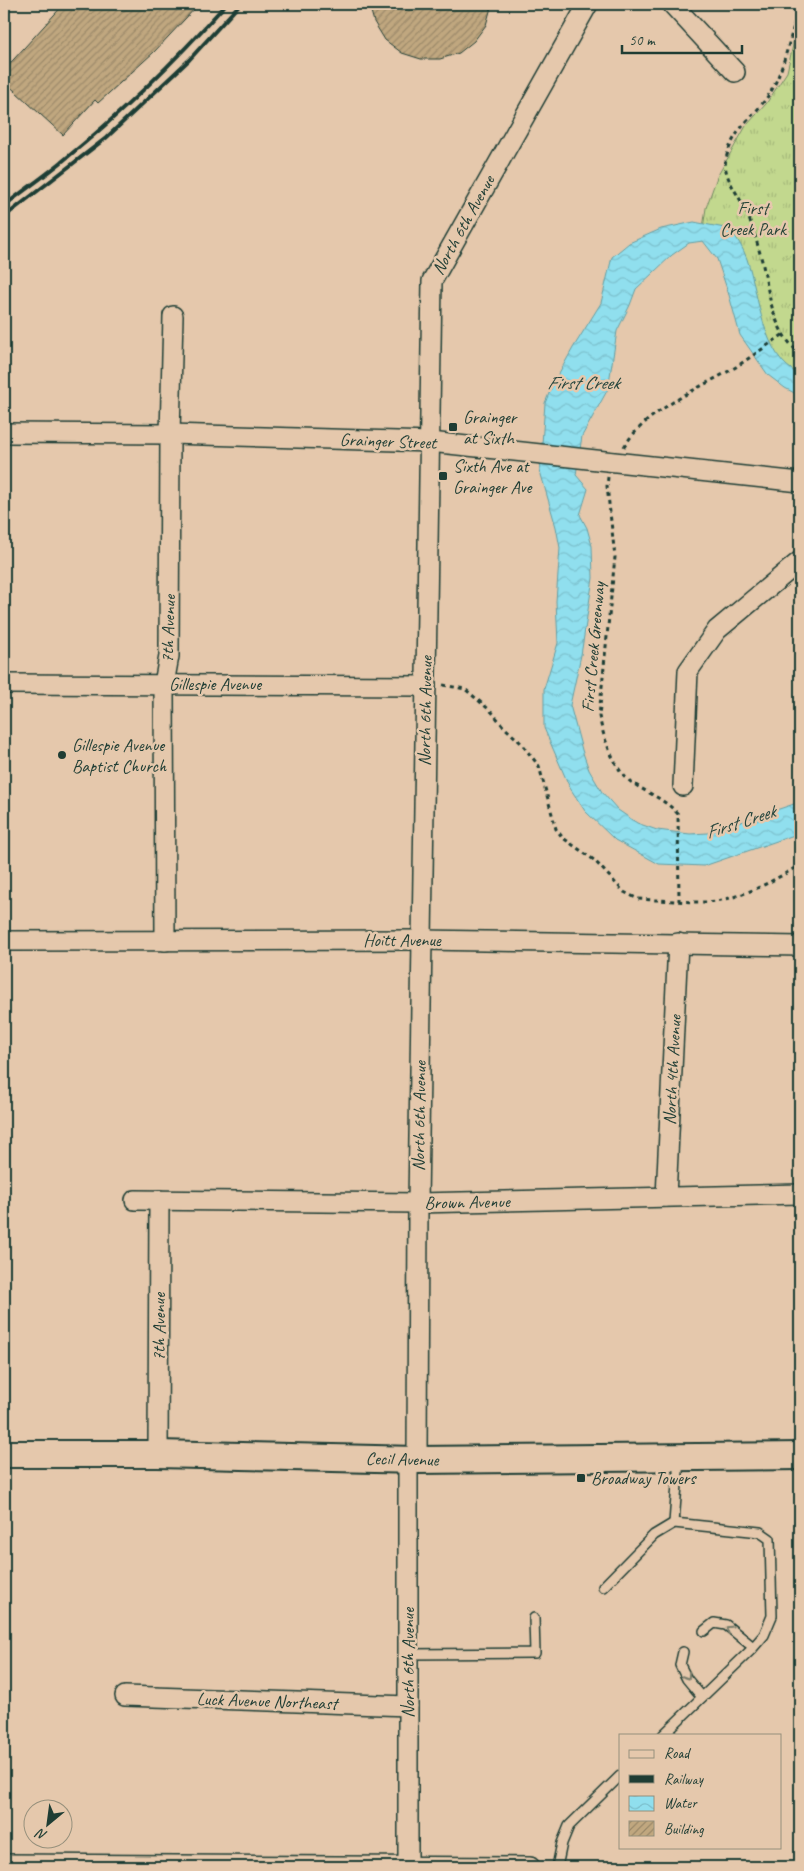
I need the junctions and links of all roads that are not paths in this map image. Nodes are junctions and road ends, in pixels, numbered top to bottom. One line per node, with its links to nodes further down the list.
1 (588, 4): 7 (street, North 6th Avenue)
2 (672, 4): 3 (street)
3 (735, 72)
4 (173, 316): 6 (street, 7th Avenue)
5 (4, 433): 6 (street, Grainger Street)
6 (170, 434): 7 (street, Grainger Street); 11 (street, 7th Avenue)
7 (430, 442): 8 (street, Grainger Street); 12 (street, North 6th Avenue)
8 (800, 482)
9 (800, 561): 13 (street)
10 (4, 684): 11 (street, Gillespie Avenue)
11 (164, 684): 12 (street, Gillespie Avenue); 16 (street, 7th Avenue)
12 (426, 686): 14 (street, North 6th Avenue)
13 (683, 786)
14 (422, 940): 16 (street, Hoitt Avenue); 17 (street, Hoitt Avenue); 23 (street, North 6th Avenue)
15 (4, 941): 16 (street, Hoitt Avenue)
16 (165, 941)
17 (678, 943): 18 (street, Hoitt Avenue); 20 (street, North 4th Avenue)
18 (800, 946)
19 (800, 1194): 20 (street, Brown Avenue)
20 (666, 1197): 23 (street, Brown Avenue)
21 (135, 1200): 22 (street, Brown Avenue)
22 (159, 1200): 23 (street, Brown Avenue); 25 (street, 7th Avenue)
23 (418, 1203): 28 (street, North 6th Avenue)
24 (4, 1454): 25 (street, Cecil Avenue)
25 (158, 1454): 28 (street, Cecil Avenue)
26 (800, 1456): 27 (street, Cecil Avenue)
27 (679, 1458): 28 (street, Cecil Avenue); 29 (lane)
28 (413, 1460): 35 (street, North 6th Avenue)
29 (674, 1523): 30 (lane); 33 (lane)
30 (603, 1587)
31 (534, 1618): 35 (lane)
32 (704, 1632): 33 (lane, one-way to 32)
33 (753, 1647): 37 (lane)
34 (683, 1652): 37 (lane, one-way to 37)
35 (408, 1654): 38 (street, North 6th Avenue)
36 (125, 1696): 38 (street, Luck Avenue Northeast)
37 (702, 1697): 39 (lane)
38 (408, 1706): 43 (street, North 6th Avenue)
39 (664, 1734)
40 (619, 1777): 45 (lane)
41 (4, 1864): 42 (street)
42 (323, 1866): 43 (street)
43 (408, 1866): 44 (street)
44 (530, 1867)
45 (557, 1867)

